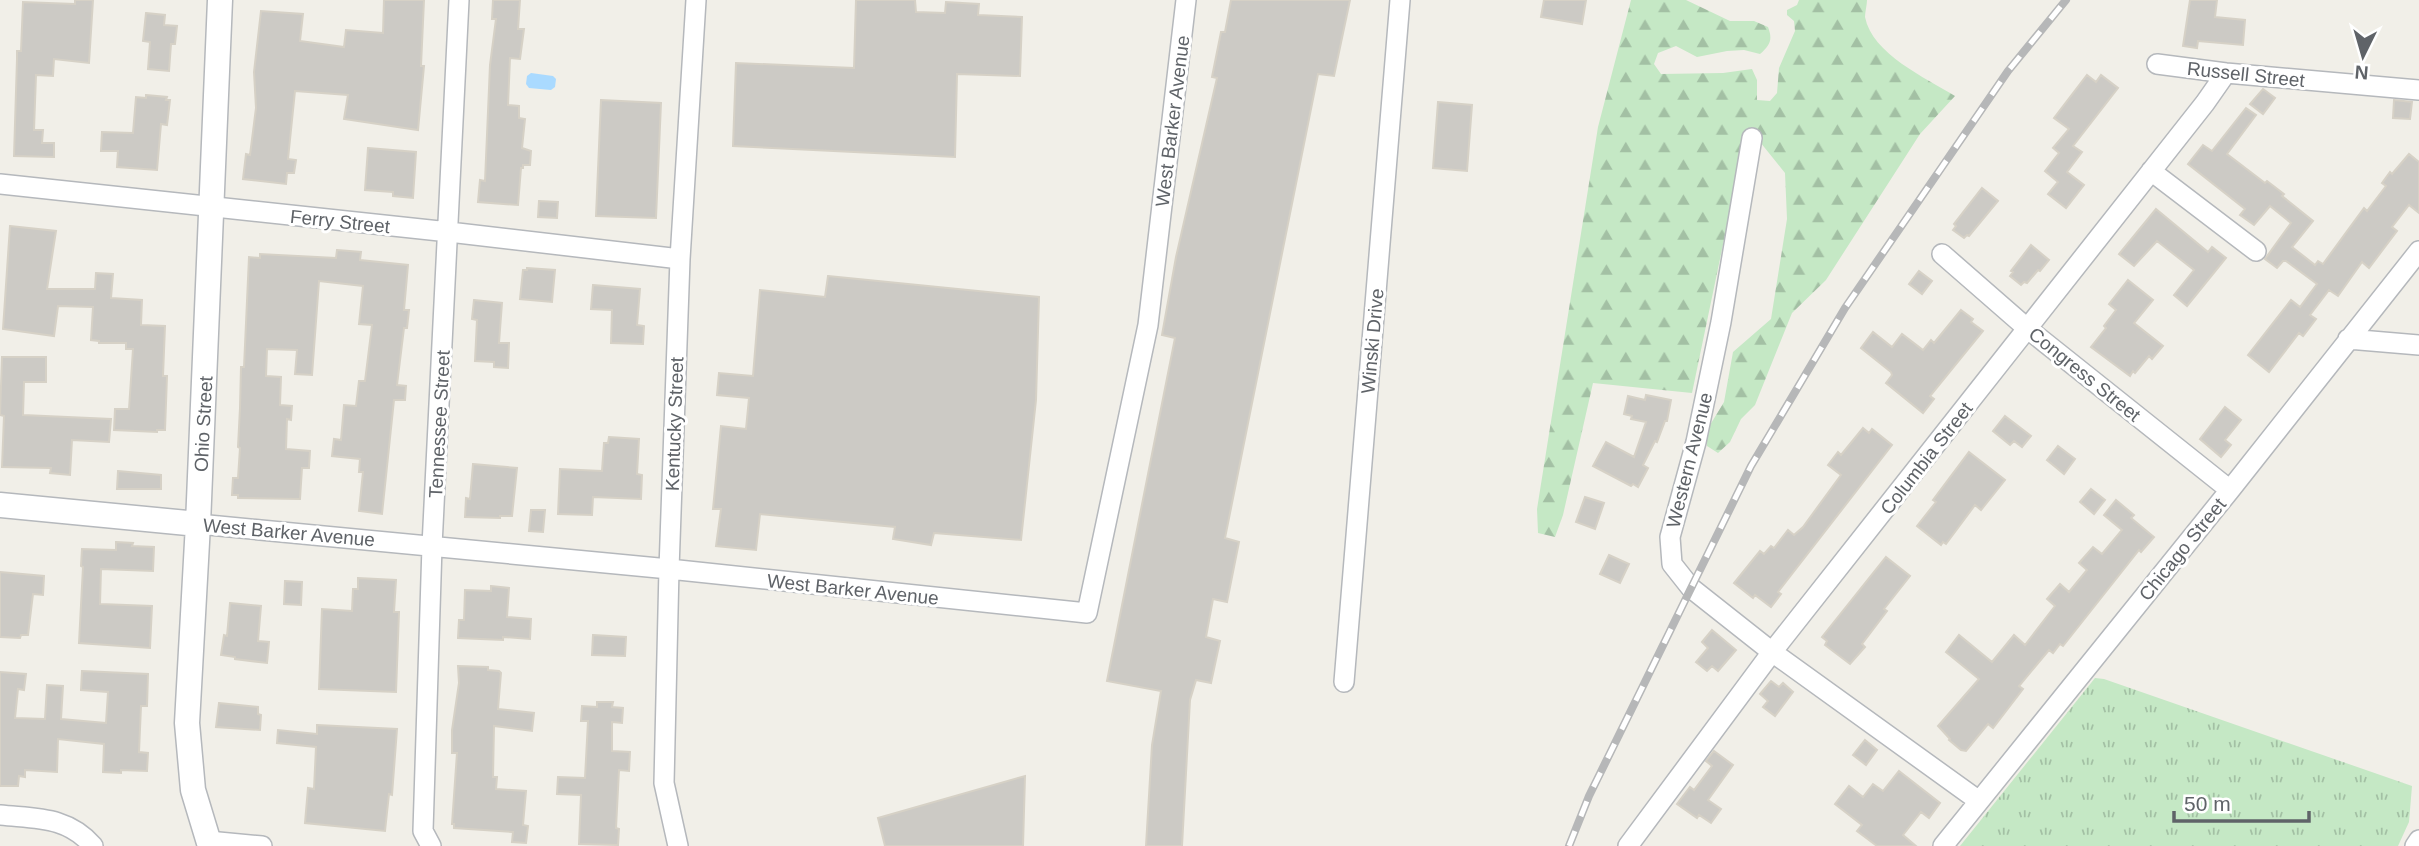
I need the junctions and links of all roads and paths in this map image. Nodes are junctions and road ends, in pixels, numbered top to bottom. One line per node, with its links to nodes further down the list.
1 (220, 0): 12 (street, Ohio Street)
2 (459, 0): 13 (street, Tennessee Street)
3 (696, 0): 17 (street, Kentucky Street)
4 (1186, 0): 25 (street, West Barker Avenue)
5 (1400, 0): 27 (street, Winski Drive)
6 (2157, 64): 7 (street, Russell Street)
7 (2226, 73): 8 (street, Russell Street); 10 (street, Columbia Street)
8 (2419, 90)
9 (1752, 138): 26 (street, Western Avenue)
10 (2151, 171): 14 (street); 18 (street, Columbia Street)
11 (0, 184): 12 (street, Ferry Street)
12 (212, 208): 13 (street, Ferry Street); 23 (street, Ohio Street)
13 (449, 232): 17 (street, Ferry Street); 24 (street, Tennessee Street)
14 (2256, 251)
15 (2419, 251): 19 (street, Chicago Street)
16 (1942, 254): 18 (street, Congress Street)
17 (680, 259): 25 (street, Kentucky Street)
18 (2028, 328): 21 (street, Congress Street); 26 (street, Columbia Street)
19 (2348, 340): 20 (street); 21 (street, Chicago Street)
20 (2419, 345)
21 (2230, 491): 28 (street, Chicago Street)
22 (0, 505): 23 (street, West Barker Avenue)
23 (198, 524): 24 (street, West Barker Avenue); 31 (street, Ohio Street)
24 (432, 546): 25 (street, West Barker Avenue); 34 (street, Tennessee Street)
25 (669, 569): 35 (street, Kentucky Street)
26 (1772, 652): 28 (street, Western Avenue); 36 (street, Columbia Street)
27 (1344, 682)
28 (1979, 801): 37 (street, Chicago Street)
29 (0, 815): 32 (street)
30 (2419, 840): 38 (street)
31 (209, 843): 33 (street)
32 (93, 846)
33 (262, 846)
34 (431, 846)
35 (678, 846)
36 (1628, 846)
37 (1943, 846)
38 (2415, 846)

